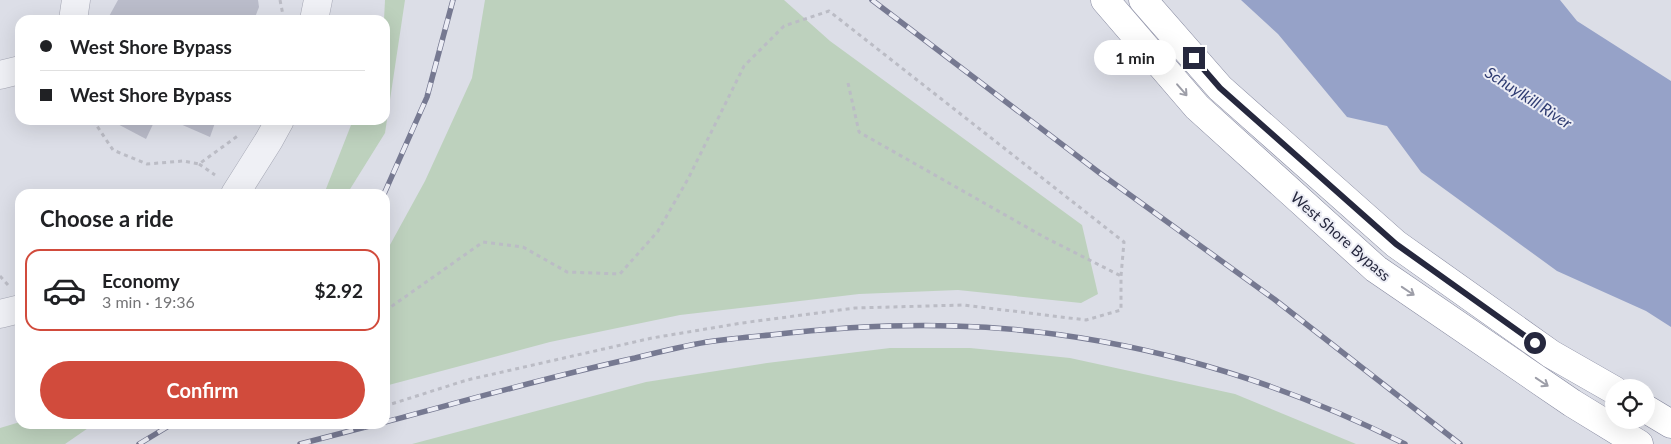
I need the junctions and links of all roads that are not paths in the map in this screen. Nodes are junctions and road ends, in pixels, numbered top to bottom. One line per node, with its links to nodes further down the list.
1 (76, 0): 6 (lane)
2 (318, 0): 7 (lane)
3 (1105, 0): 18 (highway, West Shore Bypass, one-way to 18)
4 (1143, 0): 10 (highway, West Shore Bypass)
5 (1160, 0): 10 (highway)
6 (74, 15)
7 (315, 15)
8 (15, 71): 9 (lane)
9 (0, 74)
10 (1220, 88): 15 (highway, West Shore Bypass)
11 (278, 125): 12 (lane)
12 (227, 186)
13 (15, 310): 14 (lane)
14 (0, 314)
15 (1605, 385)
16 (1655, 414): 17 (highway)
17 (1671, 424)
18 (1640, 444)

